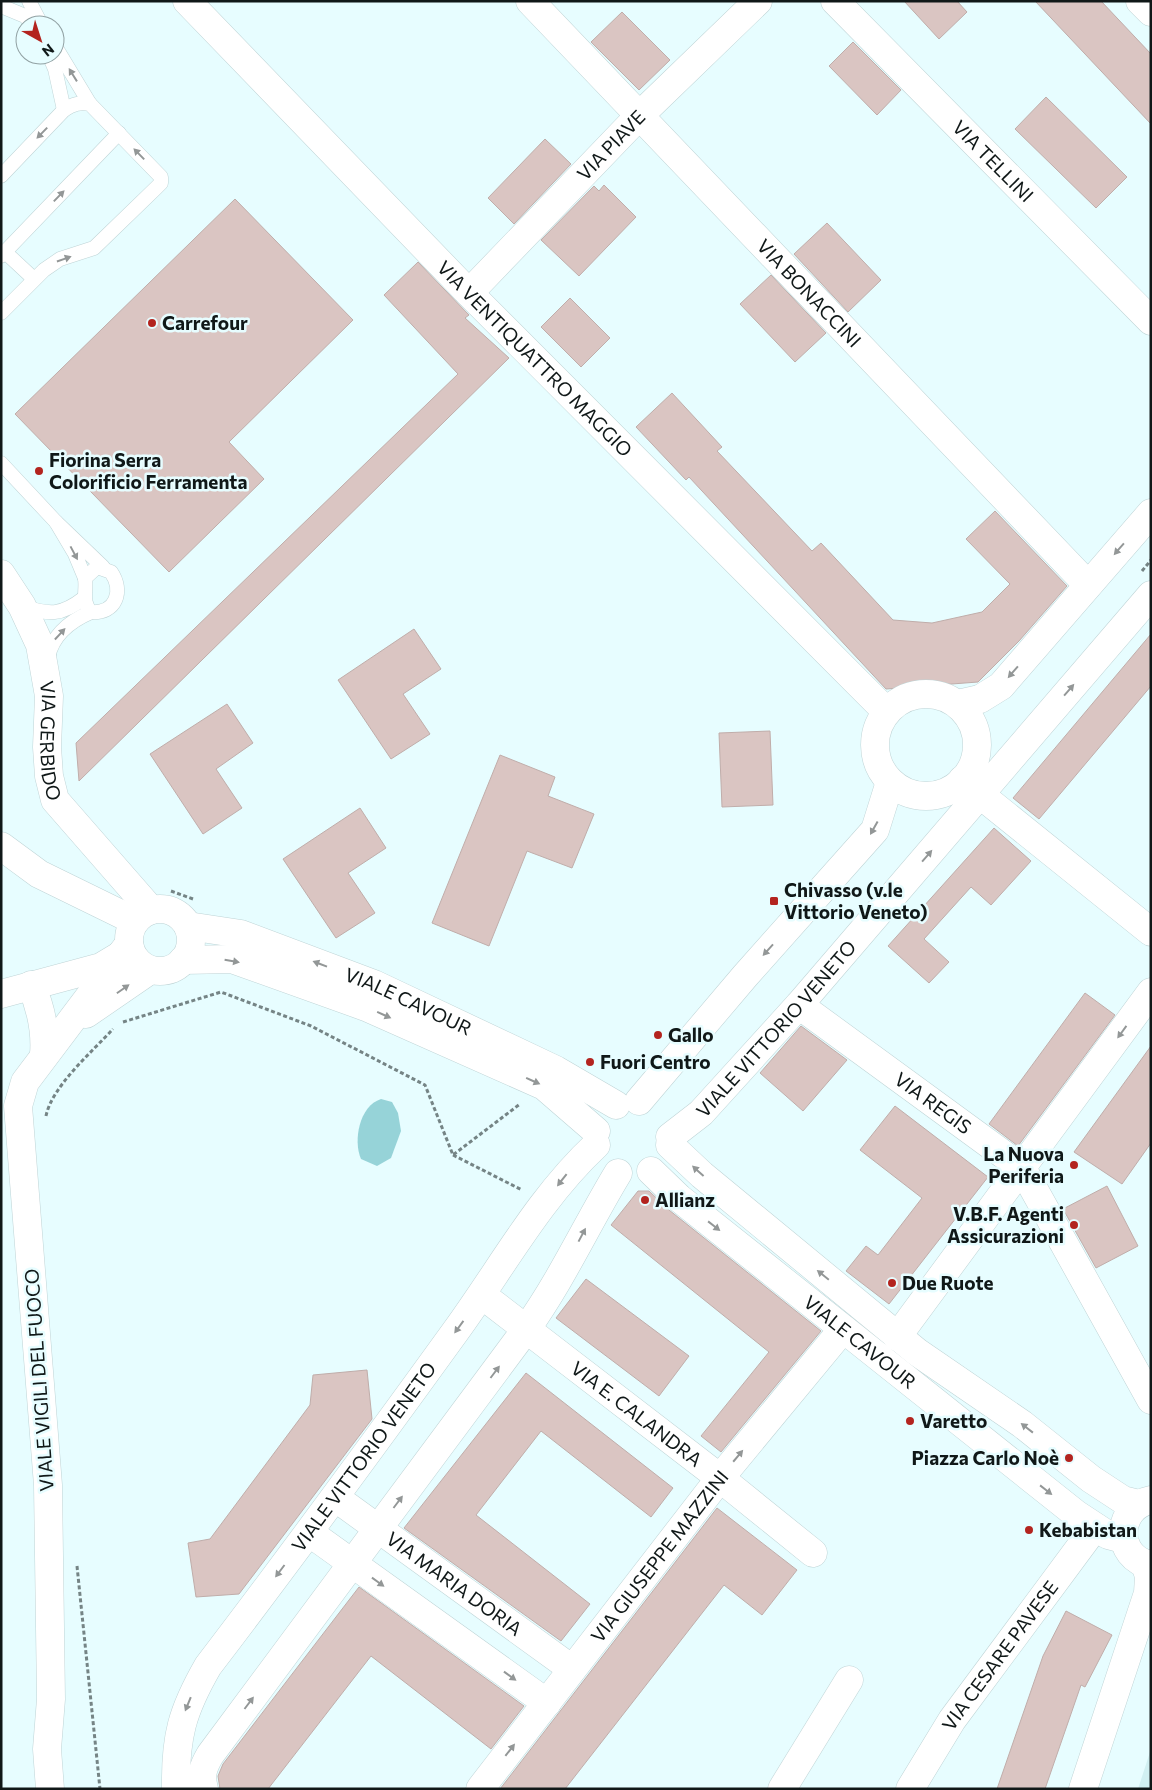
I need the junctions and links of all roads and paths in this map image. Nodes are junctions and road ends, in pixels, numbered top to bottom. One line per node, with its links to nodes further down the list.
1 (29, 1): 10 (lane)
2 (187, 1): 20 (main road, VIA VENTIQUATTRO MAGGIO)
3 (530, 1): 15 (main road, VIA BONACCINI)
4 (758, 1): 15 (main road, VIA PIAVE)
5 (835, 1): 22 (main road, VIA TELLINI)
6 (1140, 1): 8 (main road)
7 (8, 5): 9 (lane)
8 (1151, 12)
9 (23, 15)
10 (37, 15)
11 (65, 63): 13 (lane, one-way to 11)
12 (53, 65): 14 (lane)
13 (90, 104): 14 (lane); 16 (lane)
14 (64, 110): 17 (lane, one-way to 17)
15 (639, 116): 20 (main road, VIA PIAVE); 29 (main road, VIA BONACCINI)
16 (119, 133): 18 (lane, one-way to 16); 19 (lane, one-way to 16)
17 (1, 176)
18 (3, 254): 19 (lane)
19 (34, 279): 21 (lane)
20 (469, 292): 36 (main road, VIA VENTIQUATTRO MAGGIO)
21 (1, 312)
22 (1151, 321)
23 (1, 463): 25 (lane)
24 (1151, 512): 29 (main road, one-way to 29)
25 (56, 522): 26 (lane); 28 (lane, one-way to 28)
26 (103, 567): 28 (lane); 33 (lane)
27 (1, 574): 32 (main road, VIA GERBIDO)
28 (86, 578): 31 (lane)
29 (1088, 585): 35 (main road, one-way to 35)
30 (1151, 596): 38 (main road, one-way to 30)
31 (84, 598): 32 (lane); 33 (lane)
32 (22, 606): 34 (main road, VIA GERBIDO)
33 (91, 612): 34 (lane, one-way to 33)
34 (46, 668): 42 (main road, VIA GERBIDO)
35 (958, 704): 36 (main road); 38 (main road)
36 (886, 711): 37 (main road)
37 (890, 782): 38 (main road); 52 (main road, one-way to 52)
38 (966, 785): 41 (main road); 48 (main road, VIALE VITTORIO VENETO, one-way to 38)
39 (1, 846): 42 (main road)
40 (188, 926): 42 (main road); 43 (main road); 52 (main road, VIALE CAVOUR, one-way to 40)
41 (1151, 932)
42 (134, 933): 44 (main road); 46 (main road); 49 (main road, VIALE VIGILI DEL FUOCO)
43 (183, 960): 44 (main road); 51 (main road, VIALE CAVOUR, one-way to 51)
44 (150, 970): 49 (main road, VIALE VIGILI DEL FUOCO, one-way to 44)
45 (1151, 992): 56 (main road, one-way to 56)
46 (35, 993): 47 (main road); 49 (main road); 50 (main road)
47 (1, 994)
48 (799, 1005): 55 (main road, VIALE VITTORIO VENETO); 56 (main road, VIA REGIS)
49 (68, 1026): 50 (main road, VIALE VIGILI DEL FUOCO)
50 (44, 1055): 78 (main road, VIALE VIGILI DEL FUOCO)
51 (544, 1086): 53 (path); 54 (main road, VIALE CAVOUR)
52 (628, 1103): 54 (main road); 55 (main road)
53 (46, 1122)
54 (596, 1138): 58 (main road); 59 (main road, VIALE VITTORIO VENETO, one-way to 59)
55 (670, 1141): 57 (main road); 62 (main road, VIALE CAVOUR, one-way to 55)
56 (1022, 1168): 62 (main road); 63 (main road, VIA REGIS)
57 (651, 1171): 58 (main road); 61 (main road, VIALE CAVOUR, one-way to 61)
58 (618, 1173): 60 (main road, one-way to 58)
59 (482, 1295): 60 (main road, VIA E. CALANDRA); 65 (main road, VIALE VITTORIO VENETO, one-way to 65)
60 (528, 1328): 64 (main road, VIA E. CALANDRA); 68 (main road, one-way to 60)
61 (843, 1329): 64 (main road, VIA GIUSEPPE MAZZINI, one-way to 61); 67 (main road, VIALE CAVOUR, one-way to 67)
62 (897, 1337): 66 (main road, VIALE CAVOUR, one-way to 62)
63 (1151, 1400)
64 (720, 1478): 71 (main road, VIA E. CALANDRA); 75 (main road, VIA GIUSEPPE MAZZINI)
65 (336, 1498): 68 (main road, VIA MARIA DORIA); 69 (main road, VIALE VITTORIO VENETO)
66 (1145, 1502): 70 (main road)
67 (1095, 1526): 70 (main road, VIALE CAVOUR); 86 (main road, VIA CESARE PAVESE)
68 (379, 1528): 73 (main road); 75 (main road, VIA MARIA DORIA)
69 (310, 1533): 73 (main road); 82 (main road, VIALE VITTORIO VENETO, one-way to 82)
70 (1123, 1539): 74 (main road)
71 (813, 1554)
72 (77, 1563): 81 (path)
73 (352, 1563): 77 (main road, one-way to 77); 83 (main road, one-way to 73)
74 (1148, 1564): 87 (main road)
75 (572, 1669): 77 (main road, VIA GIUSEPPE MAZZINI)
76 (849, 1680): 85 (main road)
77 (547, 1702): 84 (main road, VIA GIUSEPPE MAZZINI, one-way to 77)
78 (47, 1749): 79 (main road, VIALE VIGILI DEL FUOCO); 80 (main road, VIALE VIGILI DEL FUOCO)
79 (37, 1789)
80 (50, 1789)
81 (100, 1789)
82 (176, 1789)
83 (204, 1789)
84 (480, 1789)
85 (782, 1789)
86 (910, 1789)
87 (1083, 1789)

